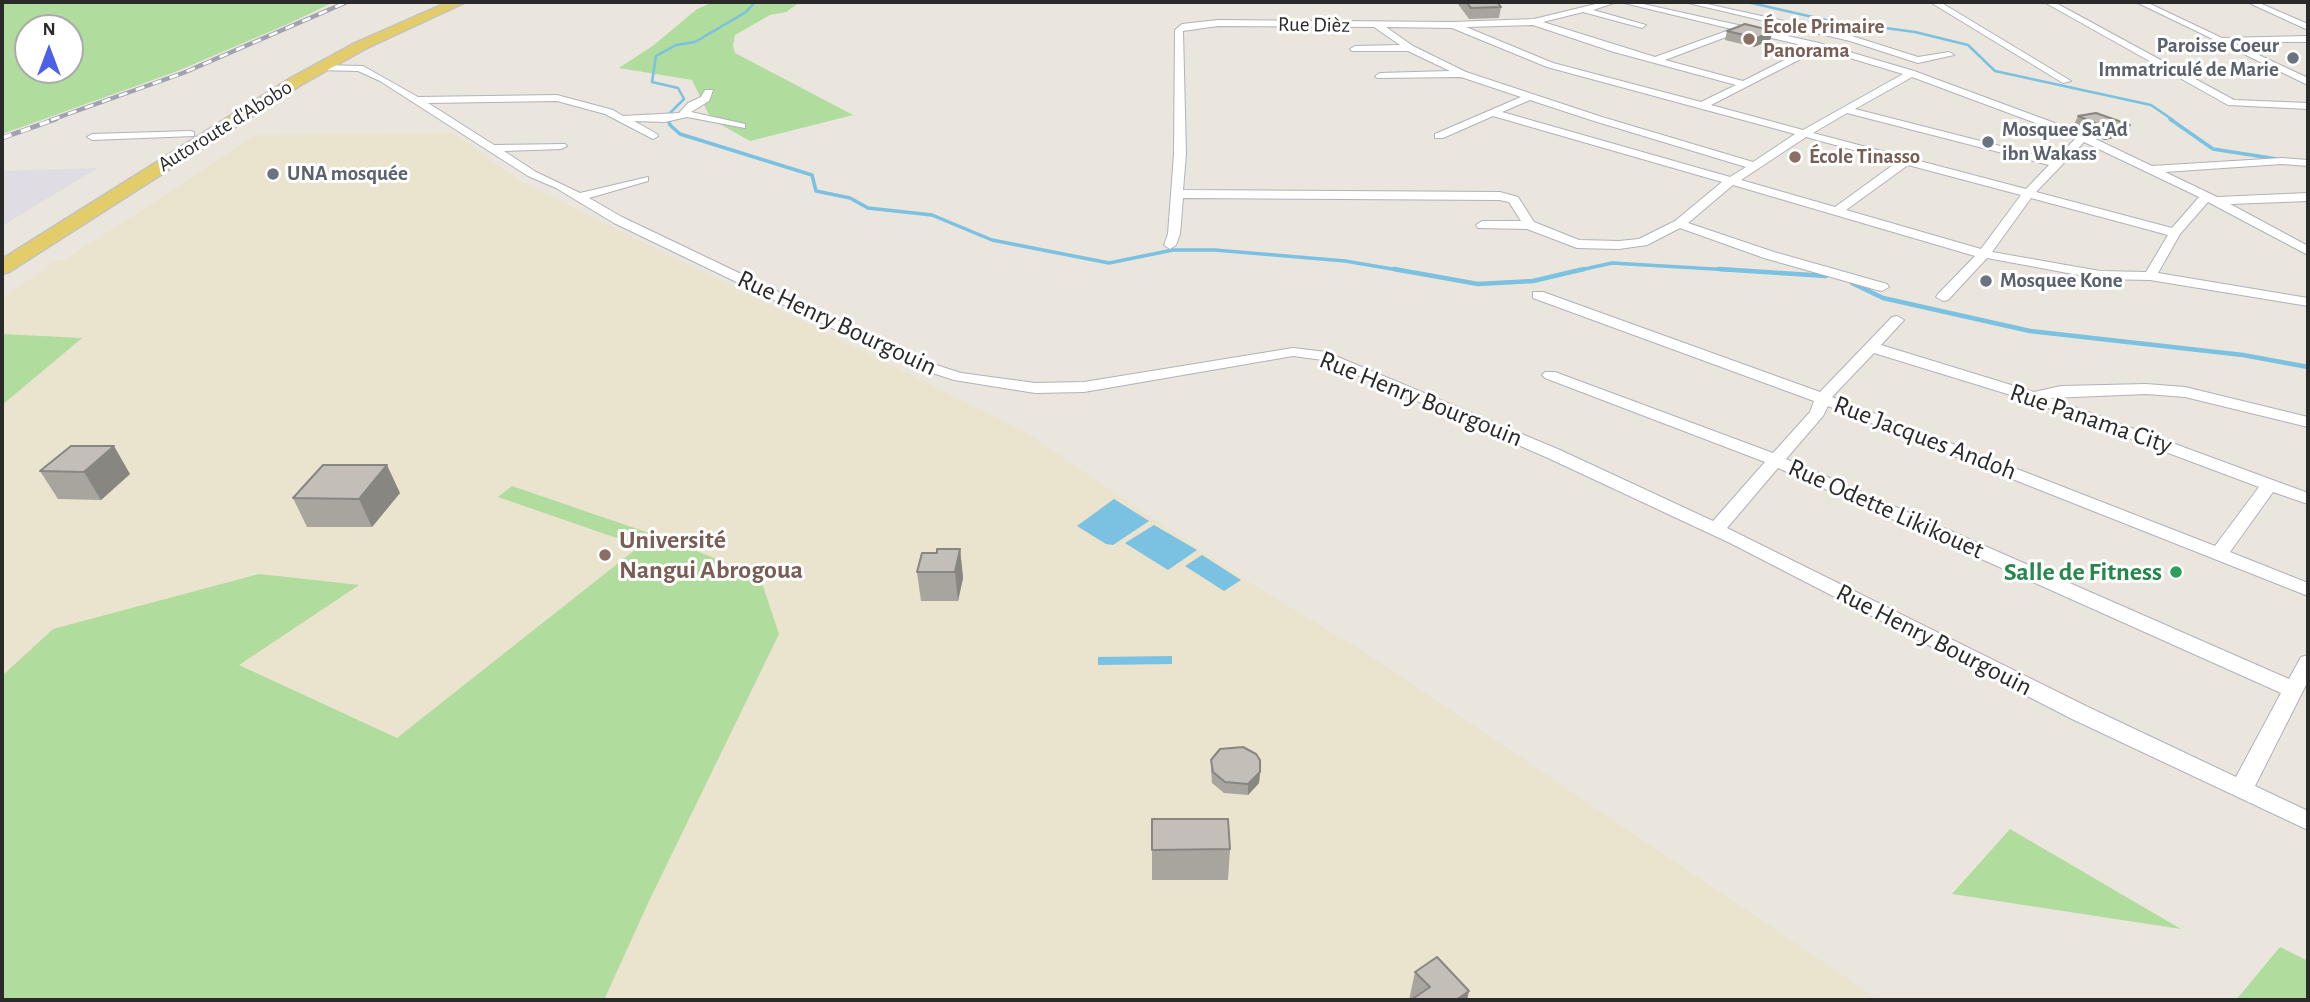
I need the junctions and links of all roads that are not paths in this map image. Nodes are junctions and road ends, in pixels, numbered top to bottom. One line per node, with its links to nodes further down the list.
1 (442, 2): 44 (main road)
2 (459, 2): 27 (main road, Autoroute d'Abobo)
3 (1613, 2): 10 (street, Rue Dièz)
4 (1624, 2): 16 (street)
5 (1688, 2): 21 (street)
6 (1934, 2): 31 (street)
7 (2048, 2): 38 (street)
8 (2140, 2): 17 (street)
9 (2251, 2): 15 (street)
10 (1582, 10): 11 (street, Rue Dièz); 14 (street)
11 (1534, 22): 13 (street, Rue Dièz); 26 (street)
12 (1377, 25): 13 (street, Rue Dièz); 22 (street); 60 (street, Rue Dièz)
13 (1453, 25): 37 (street)
14 (1642, 25)
15 (2308, 27)
16 (1740, 29): 20 (street); 26 (street)
17 (2219, 38): 18 (street); 32 (street)
18 (2308, 39)
19 (1903, 40): 21 (street)
20 (1819, 46): 24 (street); 33 (street)
21 (1875, 46): 24 (street); 25 (street)
22 (1410, 48): 23 (street); 29 (street)
23 (1355, 49)
24 (1845, 53): 28 (street)
25 (1949, 55)
26 (1657, 60): 33 (street)
27 (320, 68): 36 (street, Rue Henry Bourgouin); 75 (main road, Autoroute d'Abobo)
28 (1911, 73): 39 (street); 49 (street)
29 (1464, 74): 30 (street); 35 (street)
30 (1380, 76)
31 (2066, 80)
32 (2308, 82)
33 (1744, 84): 37 (street)
34 (709, 92): 41 (street)
35 (1528, 97): 40 (street); 55 (street)
36 (415, 100): 42 (street); 51 (street, Rue Henry Bourgouin)
37 (1702, 106): 45 (street)
38 (2308, 106)
39 (1846, 110): 45 (street); 54 (street)
40 (1494, 113): 47 (street); 58 (street)
41 (685, 115): 42 (street); 43 (street)
42 (622, 118): 46 (street)
43 (741, 126)
44 (190, 134): 48 (street); 72 (main road)
45 (1803, 134): 52 (street); 55 (street)
46 (653, 136)
47 (1439, 136)
48 (92, 137)
49 (2083, 138): 54 (street); 56 (street)
50 (561, 146): 51 (street)
51 (492, 148): 61 (street, Rue Henry Bourgouin)
52 (1906, 162): 59 (street); 64 (street)
53 (2308, 163): 56 (street)
54 (2058, 164): 59 (street)
55 (1756, 166): 58 (street)
56 (2151, 169): 63 (street)
57 (644, 179): 61 (street)
58 (1730, 181): 64 (street); 65 (street)
59 (2029, 193): 68 (street); 74 (street)
60 (1178, 194): 67 (street); 71 (street)
61 (578, 197): 90 (street, Rue Henry Bourgouin)
62 (2308, 197): 63 (street)
63 (2211, 198): 68 (street); 70 (street)
64 (1836, 212): 74 (street)
65 (1679, 224): 67 (street); 77 (street)
66 (1482, 225): 67 (street)
67 (1530, 225)
68 (2175, 233): 76 (street)
69 (2308, 238): 70 (street)
70 (2286, 239): 73 (street)
71 (1170, 245)
72 (2, 251)
73 (2308, 251)
74 (1984, 254): 76 (street); 79 (street)
75 (2, 268)
76 (2150, 276): 80 (street)
77 (1881, 287)
78 (1538, 295): 85 (street, Rue Jacques Andoh)
79 (1943, 297)
80 (2308, 302)
81 (1897, 320): 82 (street)
82 (1871, 346): 84 (street, Rue Panama City); 85 (street)
83 (1550, 375): 87 (street, Rue Odette Likikouet)
84 (2033, 397): 86 (street); 88 (street, Rue Panama City)
85 (1823, 398): 87 (street); 91 (street, Rue Jacques Andoh)
86 (2308, 422)
87 (1775, 460): 90 (street); 94 (street, Rue Odette Likikouet)
88 (2269, 485): 89 (street, Rue Panama City); 91 (street)
89 (2308, 499)
90 (1715, 530): 95 (street, Rue Henry Bourgouin)
91 (2218, 555): 92 (street, Rue Jacques Andoh)
92 (2308, 590)
93 (2308, 662): 94 (street)
94 (2294, 690): 95 (street)
95 (2242, 788): 96 (street, Rue Henry Bourgouin)
96 (2308, 821)

